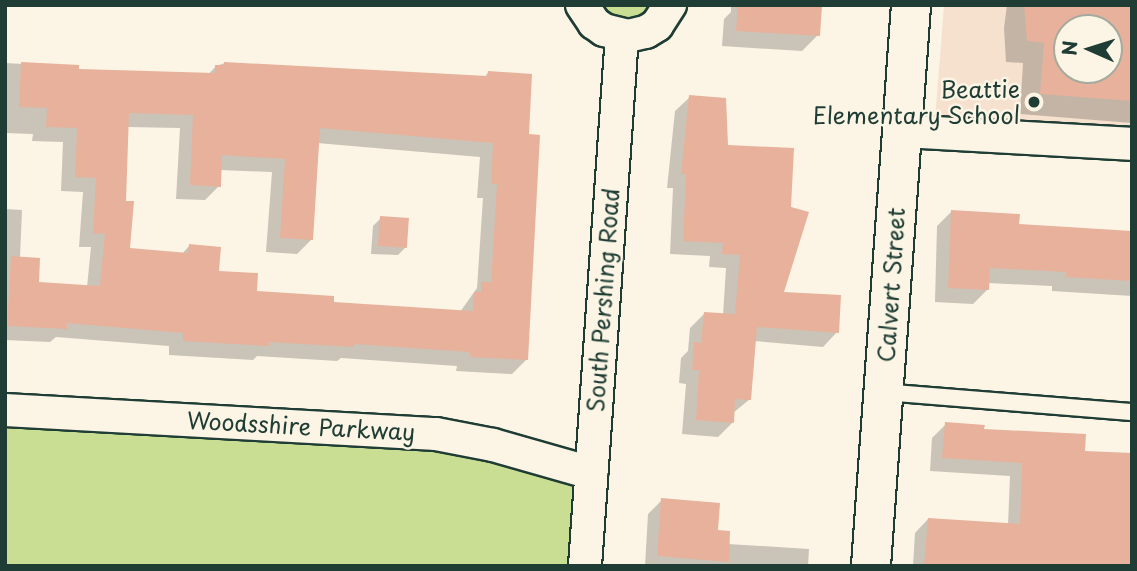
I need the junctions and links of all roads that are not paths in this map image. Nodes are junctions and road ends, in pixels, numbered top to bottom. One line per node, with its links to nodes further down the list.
1 (582, 5): 4 (street)
2 (670, 5): 4 (street)
3 (911, 5): 5 (street, Calvert Street)
4 (622, 35): 10 (street, South Pershing Road)
5 (902, 131): 6 (street); 7 (street, Calvert Street)
6 (1132, 144)
7 (883, 392): 9 (lane); 12 (street, Calvert Street)
8 (5, 410): 10 (street, Woodsshire Parkway)
9 (1132, 412)
10 (591, 473): 11 (street, South Pershing Road)
11 (585, 566)
12 (870, 566)

